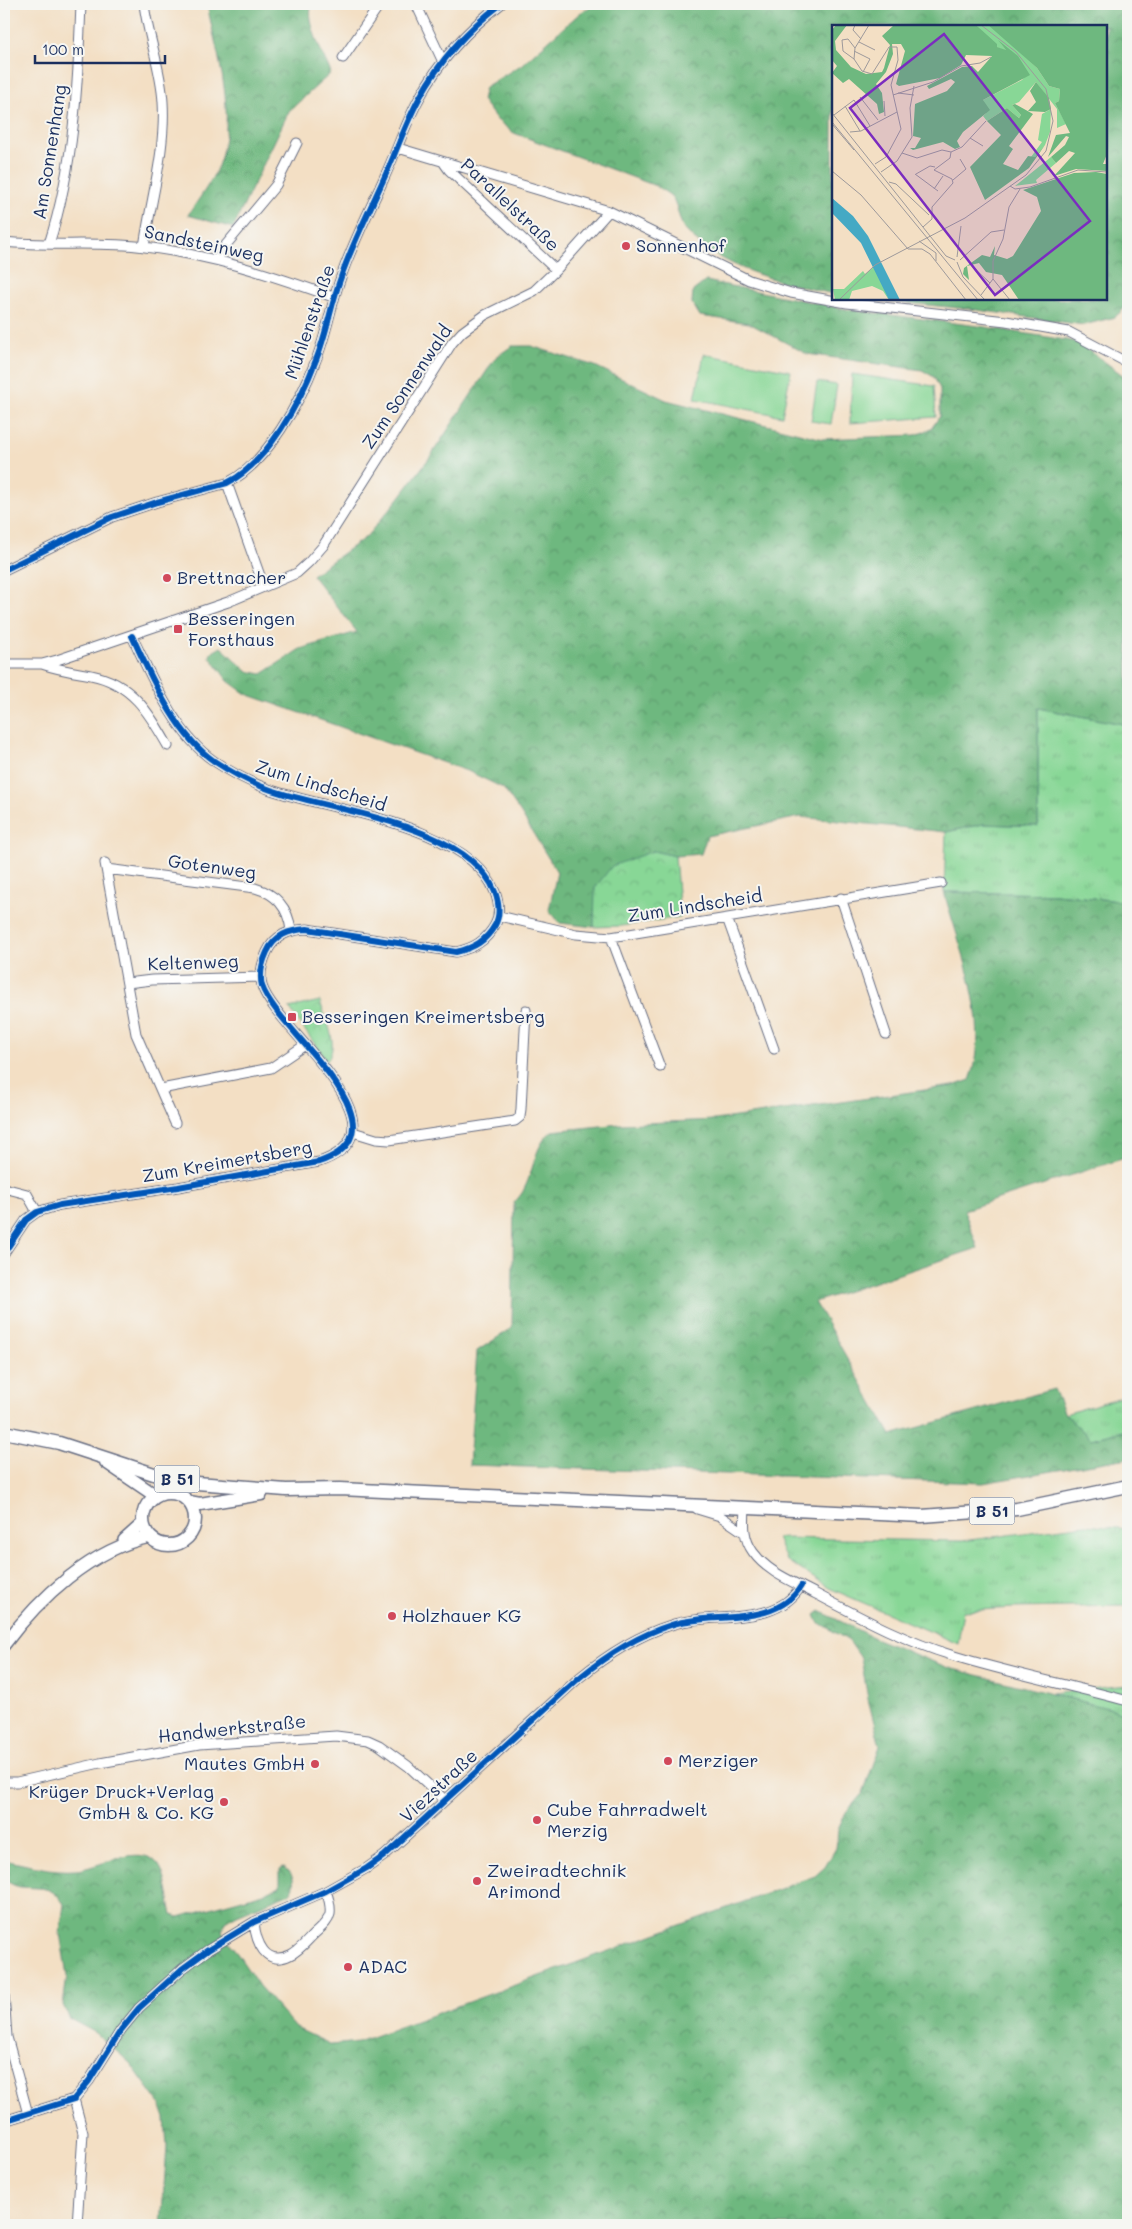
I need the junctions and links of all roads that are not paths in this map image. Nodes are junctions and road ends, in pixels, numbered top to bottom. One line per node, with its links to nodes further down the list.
1 (81, 4): 13 (street, Am Sonnenhang)
2 (144, 4): 14 (street)
3 (380, 4): 6 (street)
4 (416, 4): 7 (street)
5 (501, 4): 7 (street, Mühlenstraße)
6 (343, 58)
7 (443, 62): 9 (street, Mühlenstraße)
8 (297, 143): 15 (street)
9 (398, 148): 10 (street); 17 (street, Mühlenstraße)
10 (444, 163): 11 (street); 16 (street, Parallelstraße)
11 (609, 211): 16 (street, Zum Sonnenwald); 18 (street)
12 (4, 242): 13 (street, Sandsteinweg)
13 (49, 244): 14 (street, Sandsteinweg)
14 (144, 247): 15 (street, Sandsteinweg)
15 (217, 260): 17 (street, Sandsteinweg)
16 (556, 270): 23 (street, Zum Sonnenwald)
17 (333, 298): 21 (street, Mühlenstraße)
18 (832, 300)
19 (833, 300): 20 (street)
20 (1128, 363)
21 (227, 483): 22 (street, Mühlenstraße); 23 (street)
22 (4, 570)
23 (264, 587): 24 (street, Zum Sonnenwald)
24 (132, 636): 26 (street, Zum Sonnenwald); 30 (street, Zum Lindscheid)
25 (4, 664): 26 (street, Zum Sonnenwald)
26 (42, 664): 27 (street, Zum Sonnenwald)
27 (168, 746)
28 (941, 883): 29 (street, Zum Lindscheid)
29 (841, 898): 31 (street, Zum Lindscheid); 38 (street)
30 (499, 916): 32 (street); 34 (street, Zum Lindscheid)
31 (727, 918): 34 (street, Zum Lindscheid); 40 (street)
32 (291, 930): 33 (street, Gotenweg); 35 (street)
33 (117, 937): 36 (street, Keltenweg)
34 (611, 937): 41 (street)
35 (261, 976): 36 (street, Keltenweg); 39 (street)
36 (127, 983): 42 (street, Keltenweg)
37 (526, 1010): 44 (street)
38 (886, 1034)
39 (305, 1044): 42 (street); 44 (street)
40 (774, 1049)
41 (660, 1067)
42 (161, 1089): 43 (street, Keltenweg)
43 (175, 1123)
44 (353, 1132): 46 (street, Zum Kreimertsberg)
45 (4, 1188): 46 (street)
46 (37, 1212): 47 (street, Zum Kreimertsberg)
47 (4, 1253)
48 (4, 1432): 49 (main road, B 51)
49 (72, 1446): 51 (main road, B 51); 53 (main road, B 51)
50 (1128, 1486): 56 (main road, B 51)
51 (286, 1490): 52 (main road, B 51); 55 (main road, B 51)
52 (242, 1497): 54 (main road, B 51); 57 (main road, B 51)
53 (152, 1499): 54 (main road); 58 (main road)
54 (189, 1502): 57 (main road)
55 (674, 1505): 56 (main road, B 51); 59 (street)
56 (745, 1508): 59 (street)
57 (196, 1520): 60 (main road)
58 (143, 1523): 60 (main road); 61 (main road)
59 (744, 1533): 62 (street)
60 (150, 1537): 61 (main road)
61 (119, 1545): 63 (main road)
62 (801, 1586): 64 (street); 66 (street, Viezstraße)
63 (4, 1645)
64 (1128, 1701)
65 (4, 1782): 66 (street, Handwerkstraße)
66 (445, 1800): 67 (street, Viezstraße)
67 (326, 1891): 68 (street, Viezstraße); 68 (street)
68 (254, 1922): 70 (street, Viezstraße)
69 (4, 1993): 71 (street)
70 (74, 2099): 71 (street); 73 (street)
71 (28, 2114): 72 (street)
72 (4, 2121)
73 (77, 2225)

